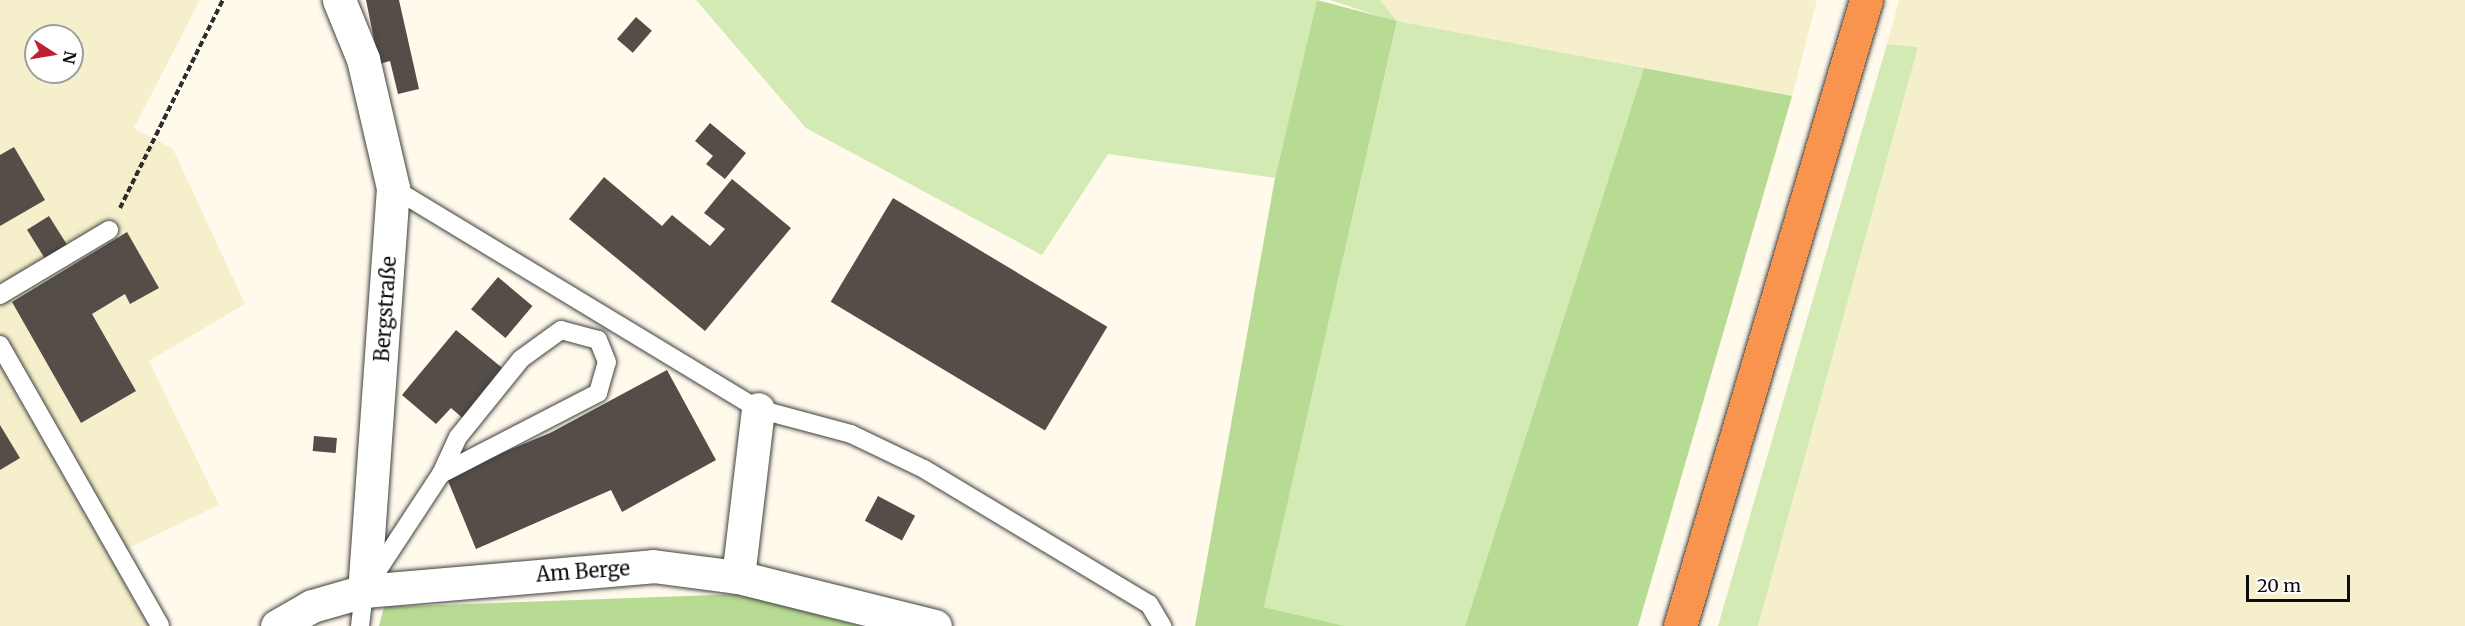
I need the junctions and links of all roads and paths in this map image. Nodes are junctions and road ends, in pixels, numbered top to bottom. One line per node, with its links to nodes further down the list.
1 (223, 0): 5 (path)
2 (339, 0): 4 (street, Bergstraße)
3 (1866, 0): 19 (highway)
4 (393, 188): 7 (lane); 13 (street, Bergstraße)
5 (109, 230): 6 (lane)
6 (0, 295)
7 (609, 315): 8 (lane); 10 (lane)
8 (598, 340): 11 (lane); 11 (lane)
9 (0, 345): 14 (lane)
10 (758, 409): 12 (street); 18 (lane)
11 (441, 474): 13 (lane)
12 (738, 577): 13 (street, Am Berge); 17 (street, Am Berge)
13 (364, 591): 15 (street, Am Berge); 16 (lane, Bergstraße)
14 (160, 626)
15 (277, 626)
16 (360, 626)
17 (935, 626)
18 (1162, 626)
19 (1680, 626)

